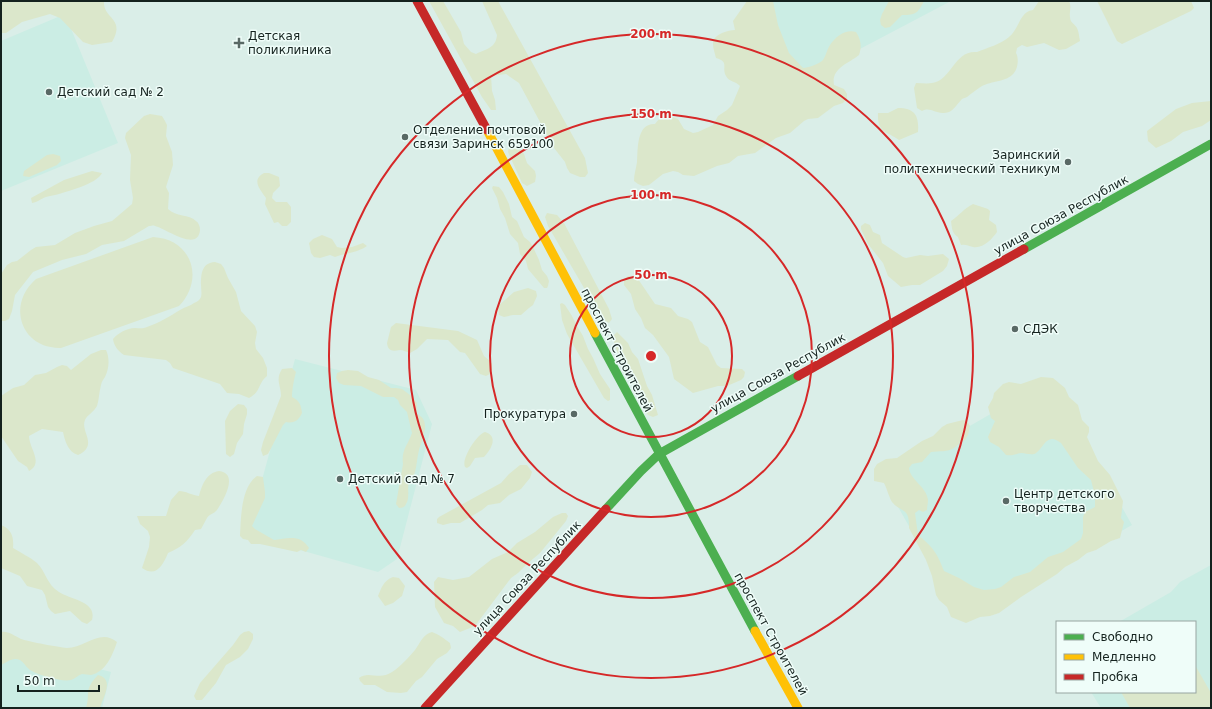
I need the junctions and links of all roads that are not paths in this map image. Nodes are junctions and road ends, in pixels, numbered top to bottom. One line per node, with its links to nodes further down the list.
1 (417, 1): 3 (street, проспект Строителей)
2 (1211, 144): 3 (street, улица Союза Республик)
3 (659, 454): 4 (street, улица Союза Республик); 5 (street, проспект Строителей)
4 (425, 708)
5 (798, 708)

